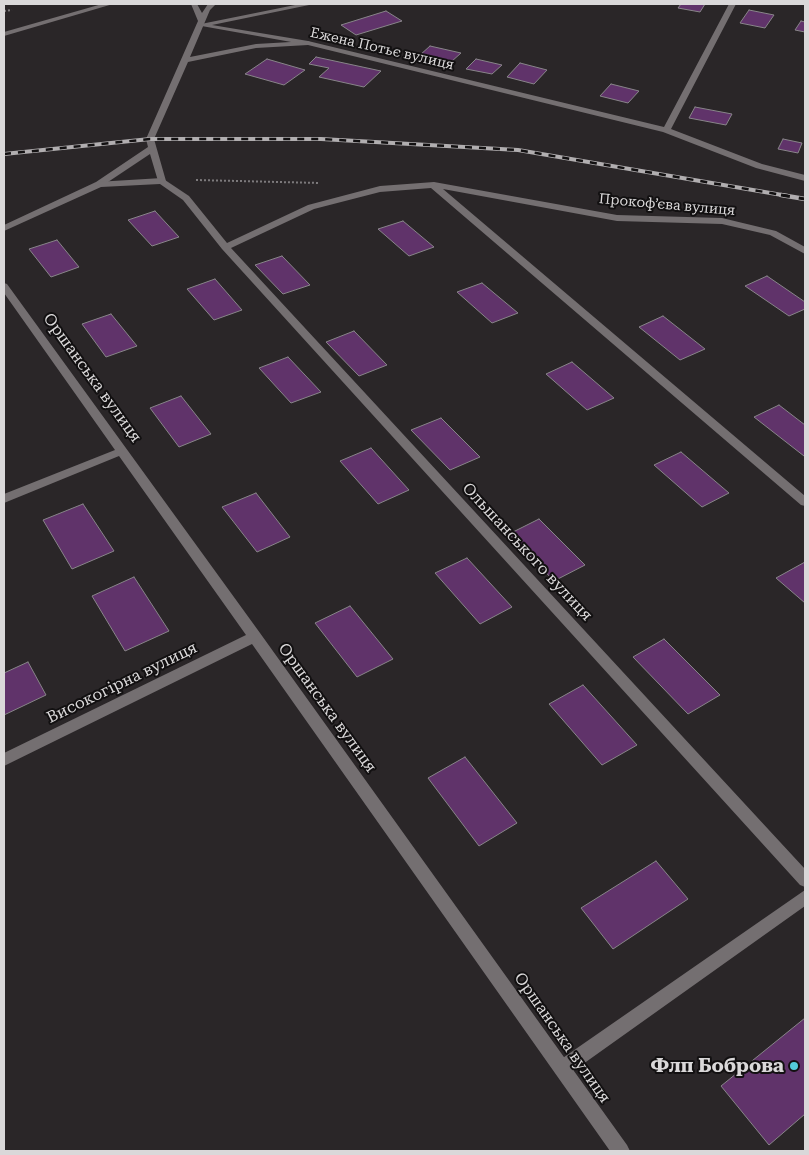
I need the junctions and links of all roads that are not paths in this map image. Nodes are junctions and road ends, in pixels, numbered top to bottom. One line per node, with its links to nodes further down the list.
1 (109, 4): 7 (street)
2 (194, 4): 6 (street)
3 (212, 4): 6 (street)
4 (310, 4): 6 (street, Ежена Потьє вулиця)
5 (733, 4): 10 (street)
6 (201, 24): 8 (street, Ежена Потьє вулиця); 9 (street)
7 (4, 34)
8 (308, 43): 9 (street); 10 (street, Ежена Потьє вулиця)
9 (185, 60): 11 (street)
10 (666, 130): 12 (street, Ежена Потьє вулиця)
11 (153, 148): 13 (street); 14 (street)
12 (805, 178)
13 (162, 181): 14 (street); 17 (street, Ольшанського вулиця)
14 (100, 184): 16 (street)
15 (433, 185): 17 (street); 18 (street, Прокоф’єва вулиця); 22 (street)
16 (4, 228)
17 (225, 247): 25 (street, Ольшанського вулиця)
18 (805, 251)
19 (4, 286): 20 (street, Оршанська вулиця)
20 (122, 451): 21 (street); 23 (street, Оршанська вулиця)
21 (4, 499)
22 (805, 502)
23 (255, 637): 24 (street, Високогірна вулиця); 27 (street, Оршанська вулиця)
24 (4, 760)
25 (805, 880)
26 (805, 897): 27 (street)
27 (563, 1068): 28 (street, Оршанська вулиця)
28 (621, 1151)

